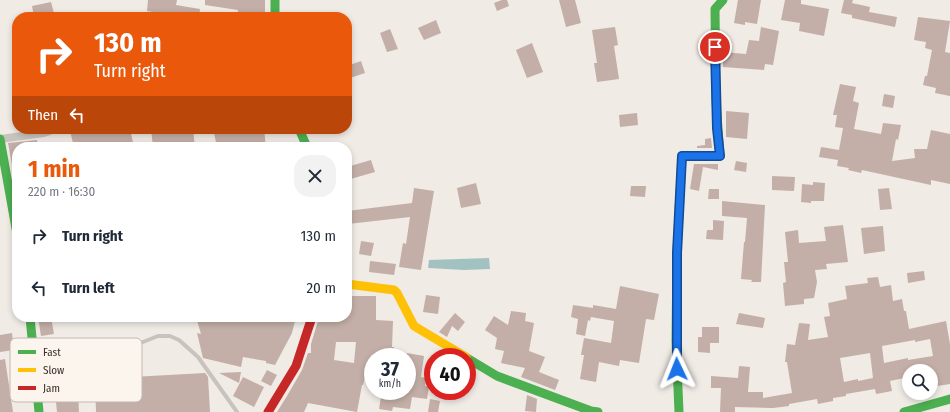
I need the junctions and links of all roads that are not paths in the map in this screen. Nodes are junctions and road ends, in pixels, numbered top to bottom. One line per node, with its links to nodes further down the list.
1 (275, 0): 3 (street)
2 (723, 0): 20 (street)
3 (275, 12)
4 (37, 134): 5 (street)
5 (0, 139): 6 (street)
6 (12, 206)
7 (352, 285): 12 (street)
8 (30, 322): 10 (street)
9 (310, 322): 18 (street)
10 (32, 338)
11 (142, 342): 17 (lane)
12 (451, 348)
13 (476, 363): 19 (street)
14 (950, 400): 21 (street)
15 (38, 402): 16 (street)
16 (39, 412)
17 (237, 412)
18 (268, 412)
19 (598, 412)
20 (679, 412)
21 (904, 412)

